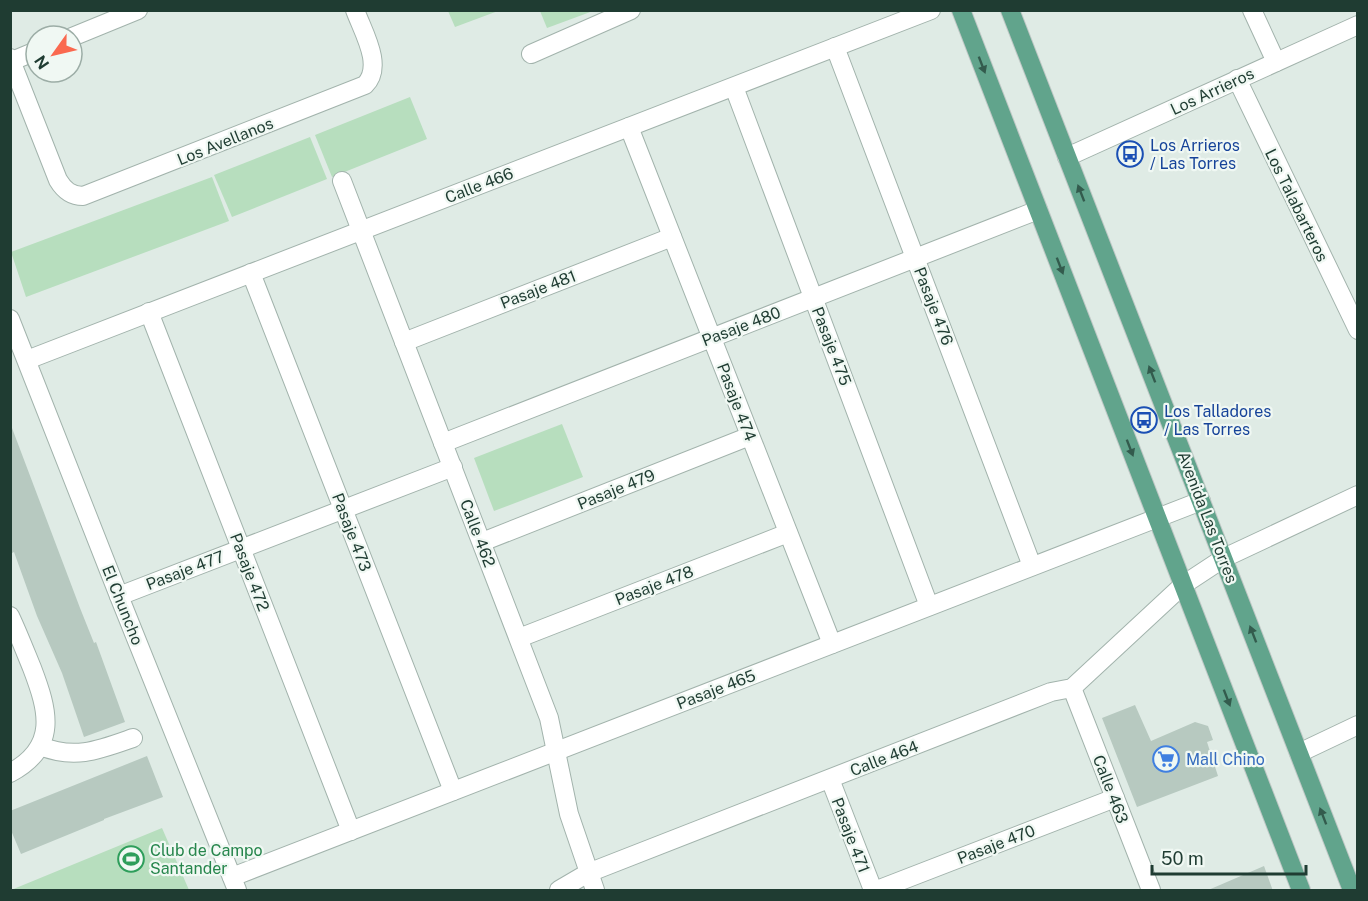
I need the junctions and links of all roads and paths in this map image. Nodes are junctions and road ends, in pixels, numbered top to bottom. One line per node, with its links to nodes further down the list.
1 (138, 10): 9 (street)
2 (355, 10): 12 (street, Los Avellanos)
3 (632, 10): 11 (street)
4 (931, 10): 10 (street, Calle 466)
5 (960, 10): 19 (main road, one-way to 19)
6 (1010, 10): 17 (main road, Avenida Las Torres)
7 (1252, 10): 13 (street)
8 (1358, 25): 13 (street, Los Arrieros)
9 (84, 32)
10 (835, 47): 15 (street, Calle 466); 22 (street, Pasaje 476)
11 (531, 54)
12 (11, 60)
13 (1276, 62): 14 (street, Los Arrieros)
14 (1237, 79): 17 (street, Los Arrieros); 27 (street, Los Talabarteros)
15 (734, 87): 16 (street, Calle 466); 24 (street, Pasaje 475)
16 (629, 127): 20 (street, Calle 466); 21 (street, Pasaje 474)
17 (1067, 157): 35 (main road, Avenida Las Torres, one-way to 17)
18 (342, 180): 20 (street, Calle 462)
19 (1038, 210): 22 (street, Pasaje 480); 37 (main road, one-way to 37)
20 (361, 231): 23 (street, Calle 466); 29 (street, Calle 462)
21 (672, 237): 28 (street, Pasaje 474); 29 (street, Pasaje 481)
22 (915, 258): 24 (street, Pasaje 480); 42 (street, Pasaje 476)
23 (251, 273): 25 (street, Calle 466); 36 (street, Pasaje 473)
24 (813, 298): 28 (street, Pasaje 480); 45 (street, Pasaje 475)
25 (149, 312): 30 (street, Calle 466); 40 (street, Pasaje 472)
26 (10, 319): 30 (street, El Chuncho)
27 (1358, 330)
28 (712, 338): 31 (street, Pasaje 474); 32 (street, Pasaje 480)
29 (404, 342): 32 (street, Calle 462)
30 (27, 360): 44 (street, El Chuncho)
31 (750, 436): 38 (street, Pasaje 474); 39 (street, Pasaje 479)
32 (443, 443): 33 (street, Calle 462)
33 (453, 467): 36 (street, Pasaje 477); 39 (street, Calle 462)
34 (1358, 495): 41 (street, Calle 464)
35 (1201, 501): 37 (street, Pasaje 465); 41 (main road, Avenida Las Torres)
36 (343, 509): 40 (street, Pasaje 477); 57 (street, Pasaje 473)
37 (1157, 517): 42 (street, Pasaje 465); 43 (main road)
38 (789, 533): 47 (street, Pasaje 478); 48 (street, Pasaje 474)
39 (482, 542): 47 (street, Calle 462)
40 (241, 549): 44 (street, Pasaje 477); 59 (street, Pasaje 472)
41 (1224, 558): 43 (street, Calle 464); 54 (main road, Avenida Las Torres, one-way to 41)
42 (1032, 566): 45 (street, Pasaje 465)
43 (1183, 585): 49 (street, Calle 464); 65 (main road, one-way to 65)
44 (119, 596): 61 (street, El Chuncho)
45 (929, 606): 48 (street, Pasaje 465)
46 (10, 616): 52 (street)
47 (519, 638): 53 (street, Calle 462)
48 (832, 644): 53 (street, Pasaje 465)
49 (1072, 688): 56 (street, Calle 464); 58 (street, Calle 463)
50 (1358, 725): 54 (street)
51 (133, 738): 52 (street)
52 (39, 746): 55 (street)
53 (556, 751): 57 (street, Pasaje 465); 60 (street, Calle 462)
54 (1299, 753): 66 (main road, Avenida Las Torres, one-way to 54)
55 (10, 773)
56 (830, 779): 60 (street, Calle 464); 63 (street, Pasaje 471)
57 (453, 791): 59 (street, Pasaje 465)
58 (1115, 798): 63 (street, Pasaje 470); 64 (street, Calle 463)
59 (351, 831): 61 (street, Pasaje 465)
60 (592, 882): 62 (street, Calle 464)
61 (234, 884)
62 (559, 891)
63 (875, 891)
64 (1151, 891)
65 (1301, 891)
66 (1352, 891)

